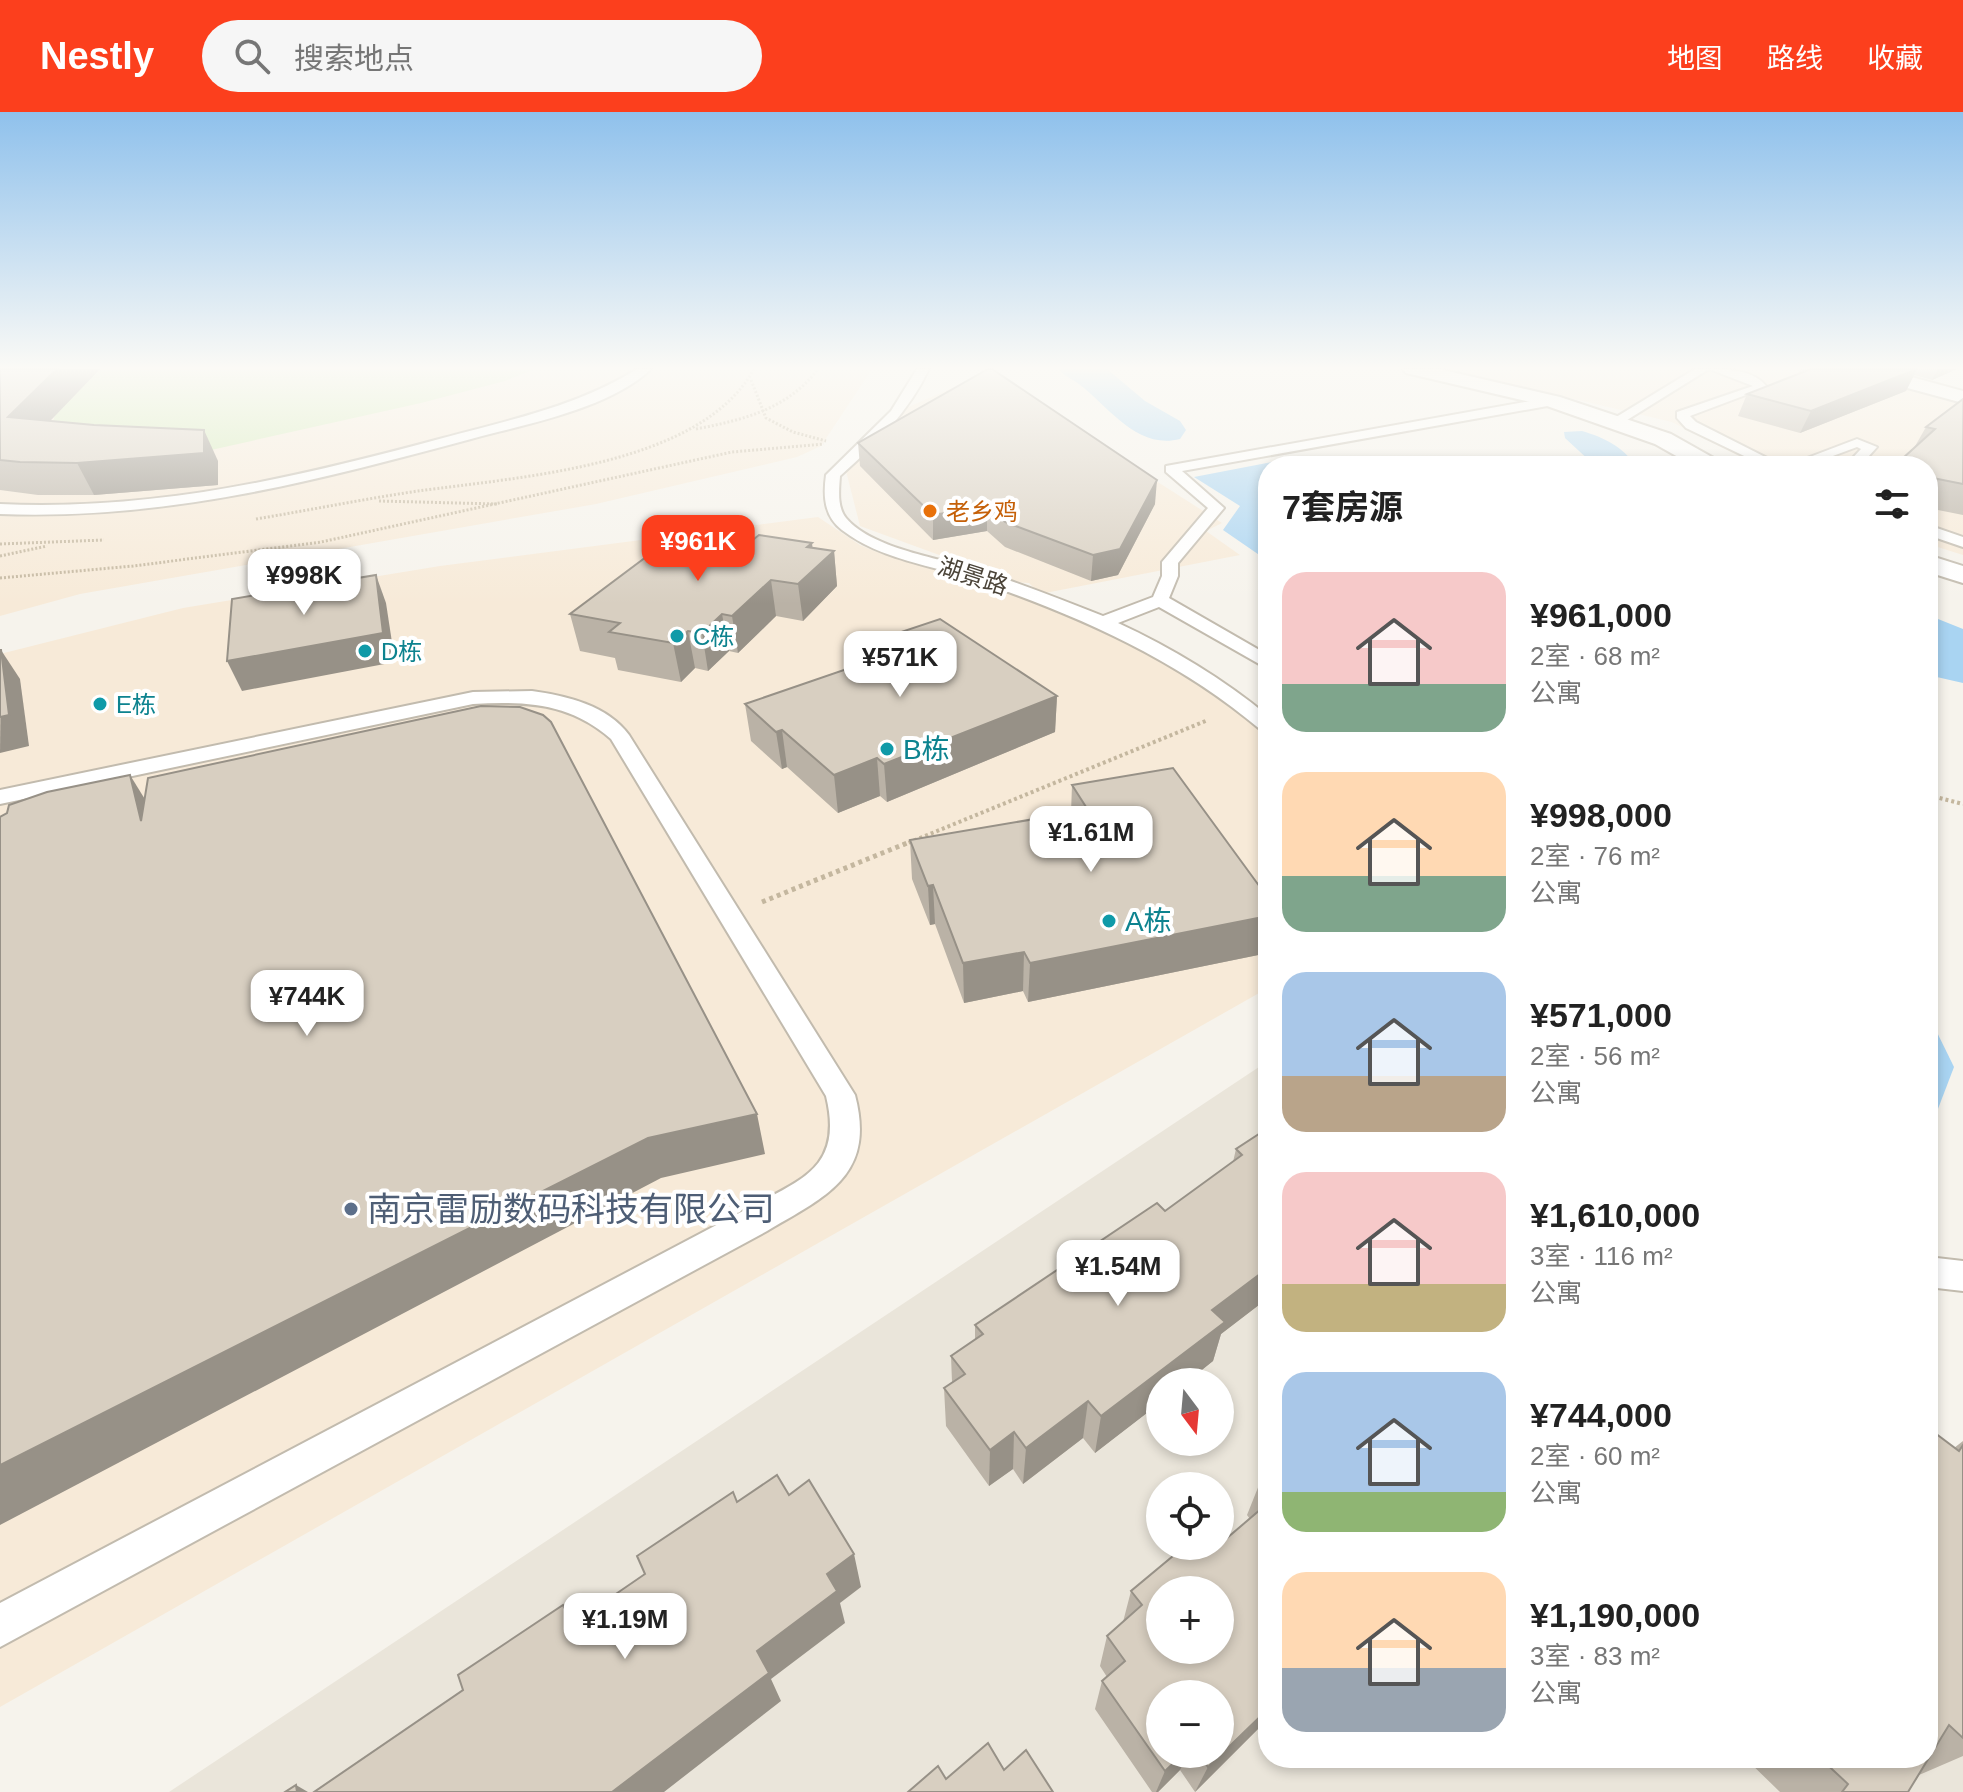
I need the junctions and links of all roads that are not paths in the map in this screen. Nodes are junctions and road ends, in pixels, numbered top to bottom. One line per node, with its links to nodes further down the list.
1 (413, 447): 6 (lane)
2 (864, 447): 12 (lane, 湖景路)
3 (1292, 447): 11 (lane)
4 (1845, 447): 5 (lane)
5 (1821, 456)
6 (0, 509)
7 (1938, 533): 8 (lane)
8 (1963, 542)
9 (1938, 566): 10 (street)
10 (1963, 575)
11 (1160, 600): 12 (lane); 13 (lane)
12 (1104, 622): 14 (lane, 湖景路)
13 (1258, 657)
14 (1258, 717)
15 (0, 797): 18 (lane)
16 (1938, 1273): 17 (lane)
17 (1963, 1276)
18 (0, 1626)

